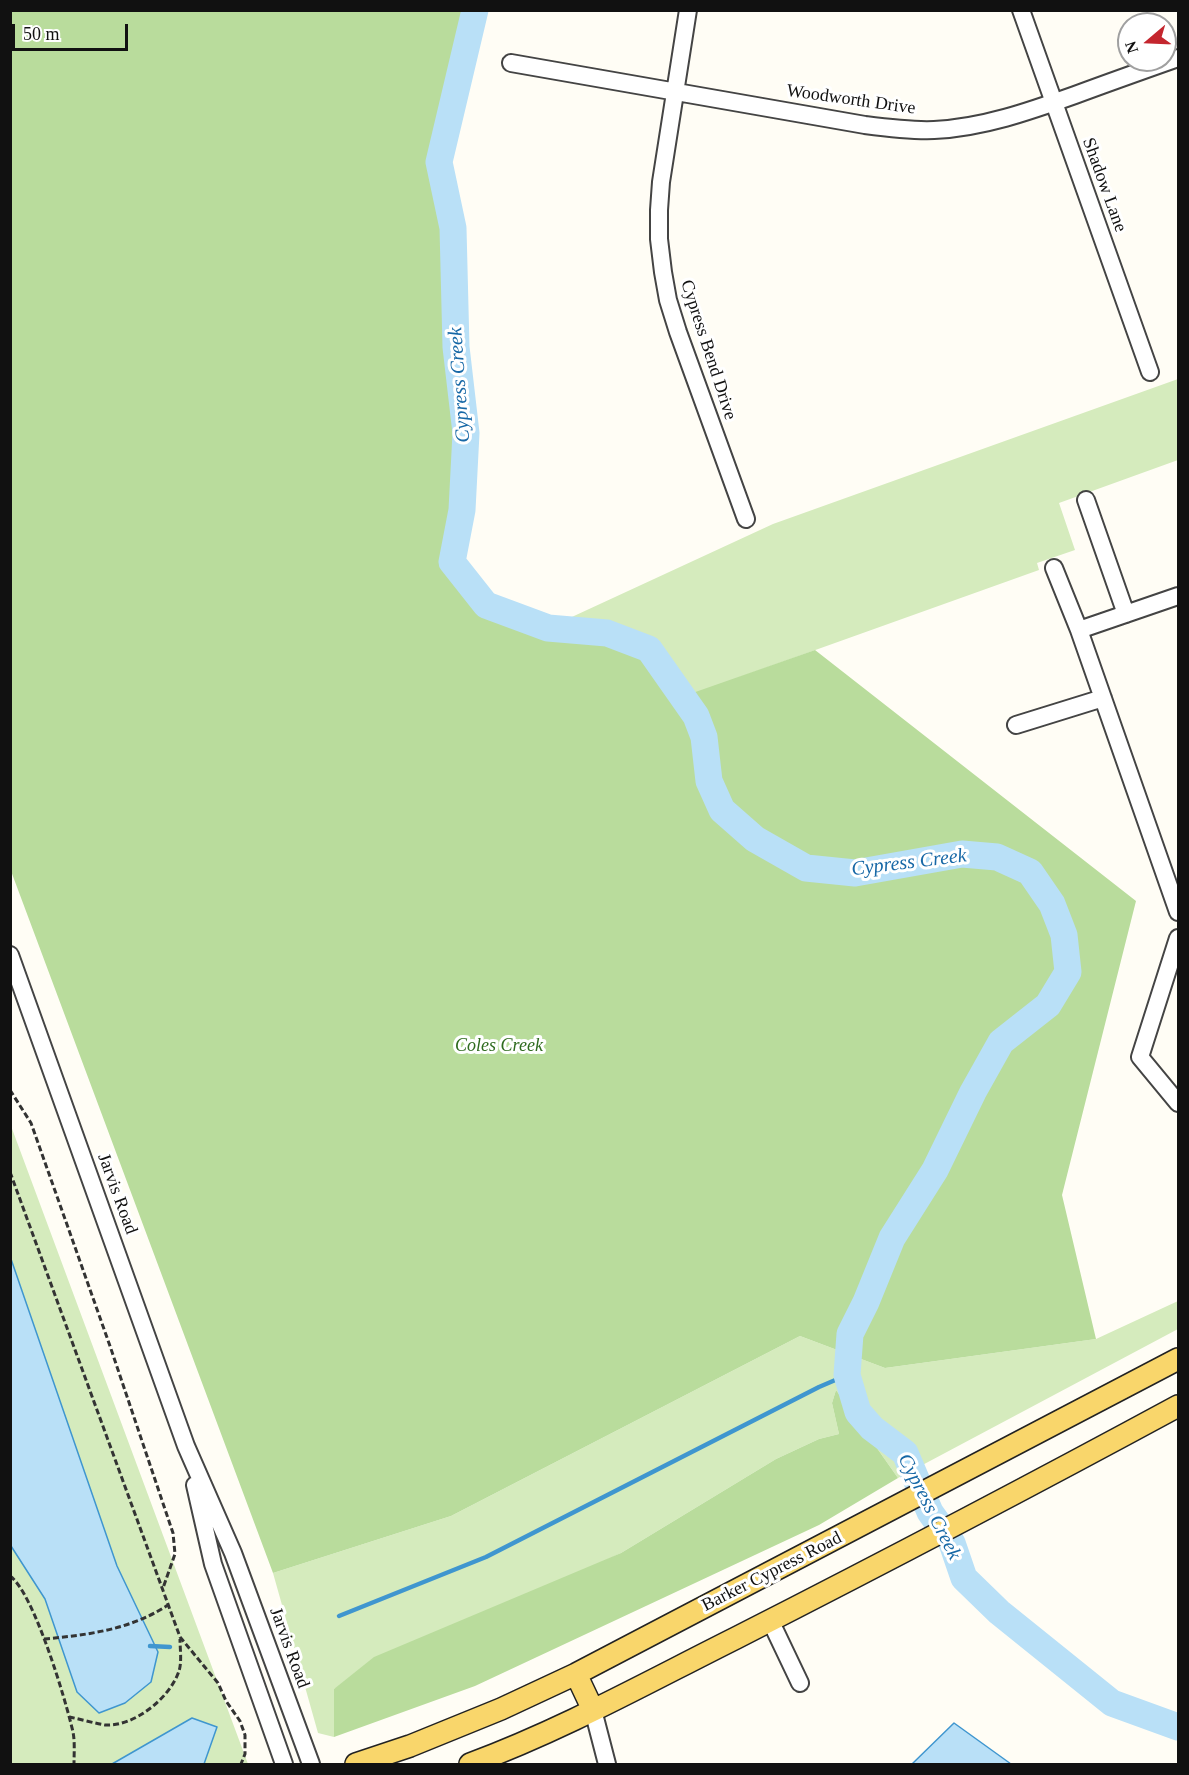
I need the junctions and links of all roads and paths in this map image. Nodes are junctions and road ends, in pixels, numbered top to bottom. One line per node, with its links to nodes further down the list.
1 (688, 10): 5 (street, Cypress Bend Drive)
2 (1021, 10): 6 (street, Shadow Lane)
3 (1179, 58): 6 (street, Woodworth Drive)
4 (510, 63): 5 (street, Woodworth Drive)
5 (675, 91): 6 (street, Woodworth Drive); 9 (street, Cypress Bend Drive)
6 (1053, 102): 7 (street, Shadow Lane)
7 (1150, 372)
8 (1086, 500): 12 (street)
9 (746, 519)
10 (1054, 568): 13 (street)
11 (1179, 596): 12 (street)
12 (1126, 614): 13 (street)
13 (1079, 630): 14 (street)
14 (1103, 698): 15 (street); 16 (street)
15 (1016, 725)
16 (1179, 912)
17 (1179, 938): 20 (street)
18 (10, 955): 24 (street, Jarvis Road)
19 (10, 1090): 26 (path)
20 (1179, 1103)
21 (10, 1172): 26 (path)
22 (1179, 1359): 31 (main road, Barker Cypress Road)
23 (1179, 1406): 28 (main road)
24 (186, 1446): 37 (street, Jarvis Road); 38 (street, Jarvis Road)
25 (10, 1576): 30 (path)
26 (162, 1590): 27 (path)
27 (168, 1605): 29 (path); 30 (path)
28 (770, 1620): 32 (street); 33 (main road)
29 (180, 1637): 34 (path); 36 (path)
30 (44, 1639): 34 (path)
31 (576, 1674): 33 (main road); 39 (main road, Barker Cypress Road)
32 (800, 1683)
33 (593, 1710): 40 (main road); 41 (street)
34 (69, 1717): 35 (path)
35 (74, 1764)
36 (241, 1764)
37 (284, 1764)
38 (310, 1764)
39 (356, 1764)
40 (470, 1764)
41 (607, 1764)

